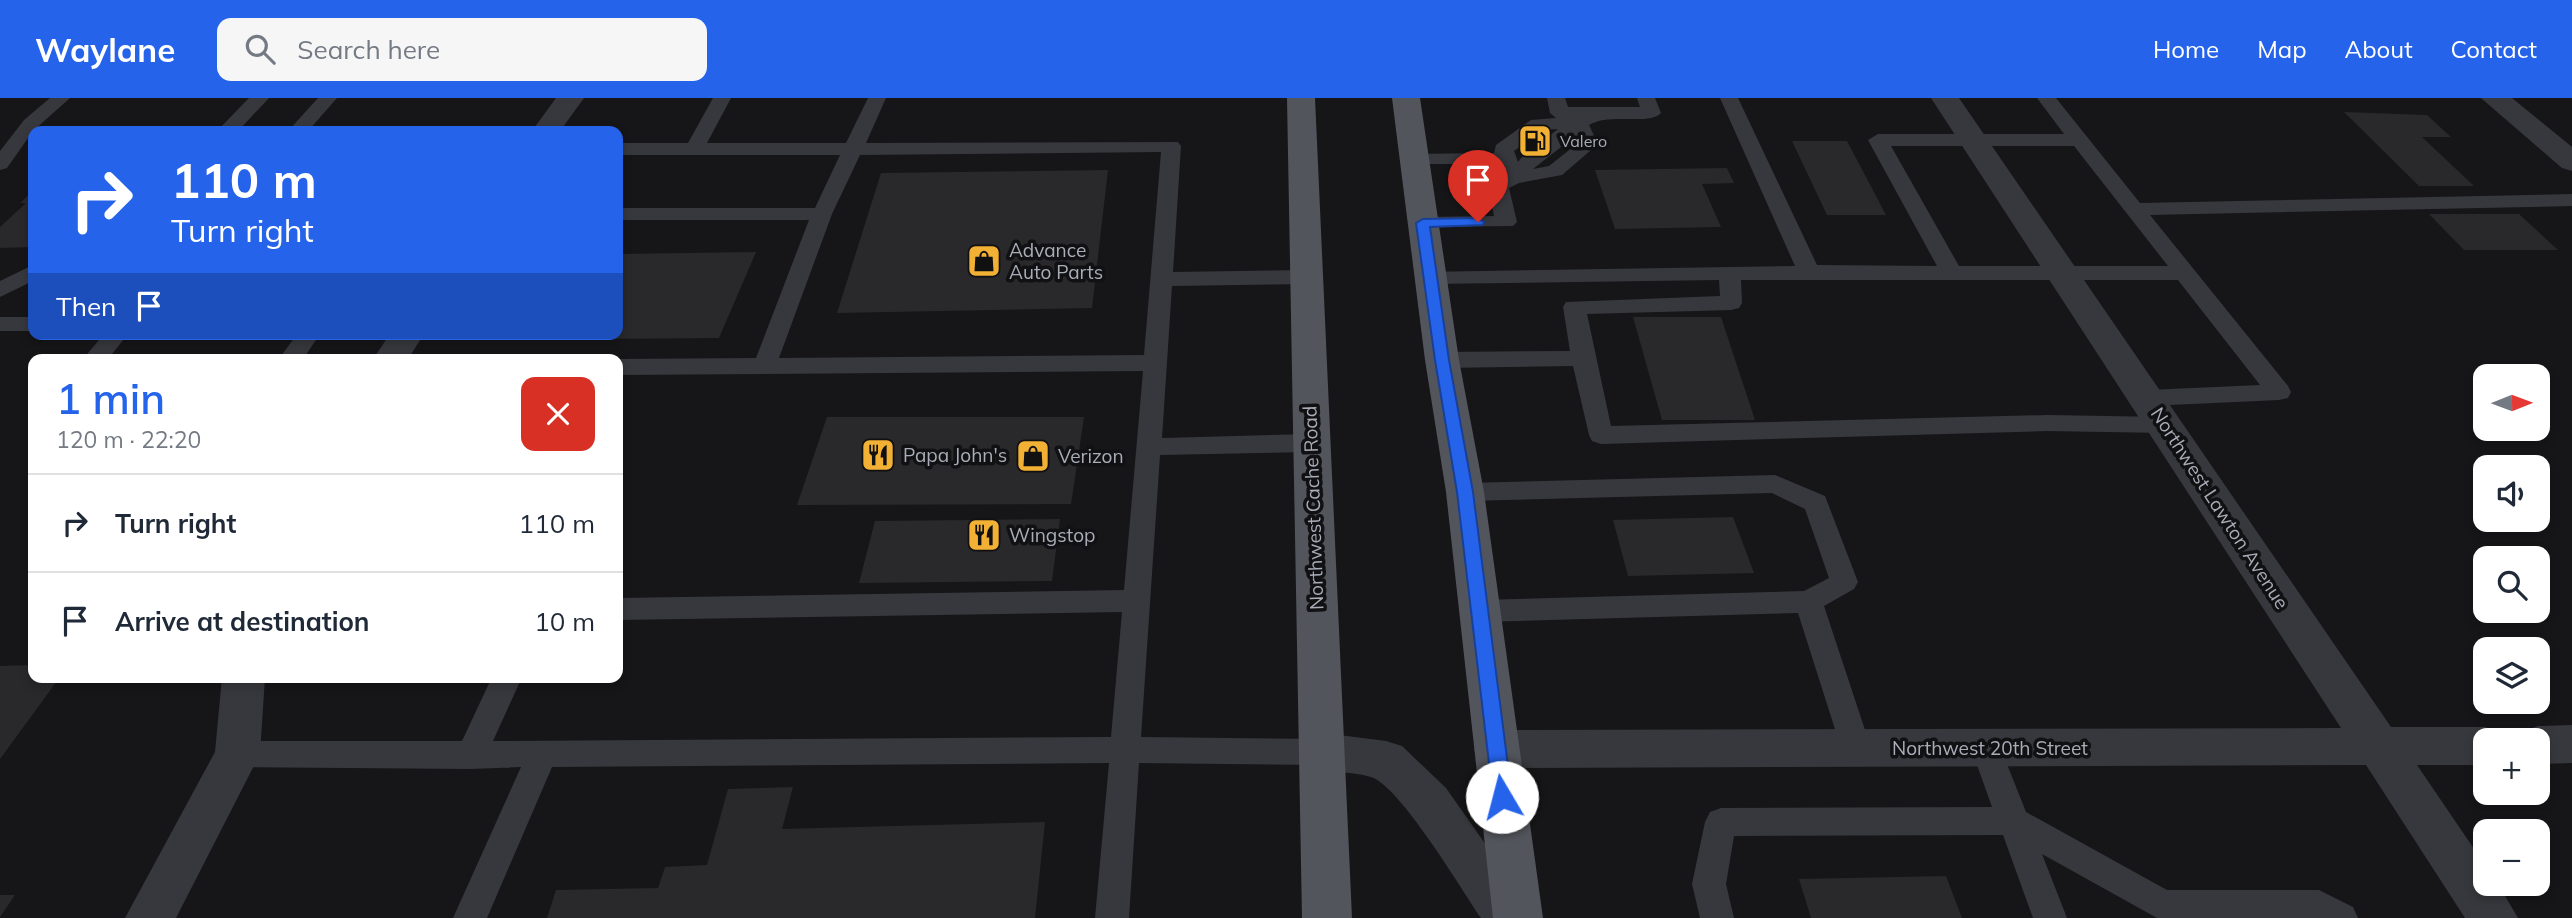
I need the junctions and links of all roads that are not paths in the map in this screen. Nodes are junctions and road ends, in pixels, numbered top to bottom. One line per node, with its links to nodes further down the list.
1 (61, 98): 16 (lane)
2 (260, 98): 17 (lane)
3 (328, 98): 18 (lane)
4 (570, 98): 19 (street)
5 (722, 98): 23 (lane)
6 (877, 98): 26 (lane)
7 (1301, 98): 44 (main road, Northwest Cache Road)
8 (1406, 98): 28 (main road)
9 (1556, 98): 15 (lane)
10 (1646, 98): 15 (lane)
11 (1730, 98): 36 (lane)
12 (1945, 98): 22 (street, Northwest Lawton Avenue)
13 (2046, 98): 21 (lane)
14 (2495, 98): 29 (street)
15 (1588, 118): 30 (lane); 30 (lane)
16 (29, 126)
17 (232, 126)
18 (303, 126)
19 (550, 126)
20 (28, 128): 27 (lane)
21 (2079, 140): 22 (lane); 32 (lane)
22 (1973, 141): 38 (lane); 39 (street, Northwest Lawton Avenue)
23 (695, 148): 25 (lane); 26 (lane)
24 (28, 149): 27 (lane)
25 (623, 149)
26 (853, 149): 34 (lane); 46 (lane)
27 (6, 156)
28 (1414, 158): 30 (lane); 35 (main road)
29 (2572, 162)
30 (1506, 182): 35 (lane)
31 (2572, 200): 32 (lane)
32 (2134, 209): 40 (lane)
33 (623, 214): 34 (lane)
34 (822, 214): 56 (lane)
35 (1423, 223): 45 (main road)
36 (1809, 272): 37 (lane); 38 (lane)
37 (1730, 273): 45 (lane); 52 (lane)
38 (1952, 273): 39 (lane)
39 (2061, 273): 40 (lane); 57 (street, Northwest Lawton Avenue)
40 (2185, 273): 57 (lane)
41 (28, 274): 42 (lane)
42 (0, 276)
43 (28, 276): 47 (lane)
44 (1307, 277): 46 (lane); 58 (main road, Northwest Cache Road)
45 (1430, 277): 53 (main road)
46 (1161, 279): 54 (lane)
47 (0, 290)
48 (0, 324): 49 (lane)
49 (28, 324)
50 (112, 340): 51 (lane)
51 (99, 354)
52 (1583, 358): 53 (lane); 57 (lane)
53 (1442, 360): 60 (main road)
54 (1155, 363): 56 (lane); 59 (lane)
55 (623, 367): 56 (lane)
56 (764, 367)
57 (2156, 412): 70 (street, Northwest Lawton Avenue)
58 (1310, 443): 59 (lane); 75 (main road, Northwest Cache Road)
59 (1148, 447): 61 (lane)
60 (1465, 492): 62 (lane); 64 (main road)
61 (1135, 601): 63 (lane); 74 (lane)
62 (1809, 602): 64 (lane); 72 (lane)
63 (623, 609)
64 (1479, 611): 71 (main road)
65 (243, 683): 76 (street)
66 (504, 683): 78 (lane)
67 (2572, 744): 68 (street)
68 (2550, 745)
69 (2473, 746): 70 (street, Northwest 20th Street)
70 (2377, 747): 73 (street, Northwest 20th Street); 91 (street, Northwest Lawton Avenue)
71 (1496, 748): 72 (street, Northwest 20th Street); 87 (main road)
72 (1856, 748): 73 (street, Northwest 20th Street)
73 (1986, 748): 79 (lane)
74 (1125, 749): 75 (lane); 77 (lane); 84 (lane)
75 (1323, 752): 85 (main road, Northwest Cache Road); 86 (street)
76 (237, 754): 78 (lane); 82 (street)
77 (541, 754): 78 (lane); 83 (lane)
78 (471, 756)
79 (2013, 821): 80 (lane); 81 (lane); 89 (lane)
80 (1709, 884): 88 (lane)
81 (2166, 911): 90 (lane)
82 (150, 918)
83 (470, 918)
84 (1112, 918)
85 (1328, 918)
86 (1509, 918)
87 (1518, 918)
88 (1717, 918)
89 (2050, 918)
90 (2341, 918)
91 (2493, 918)

